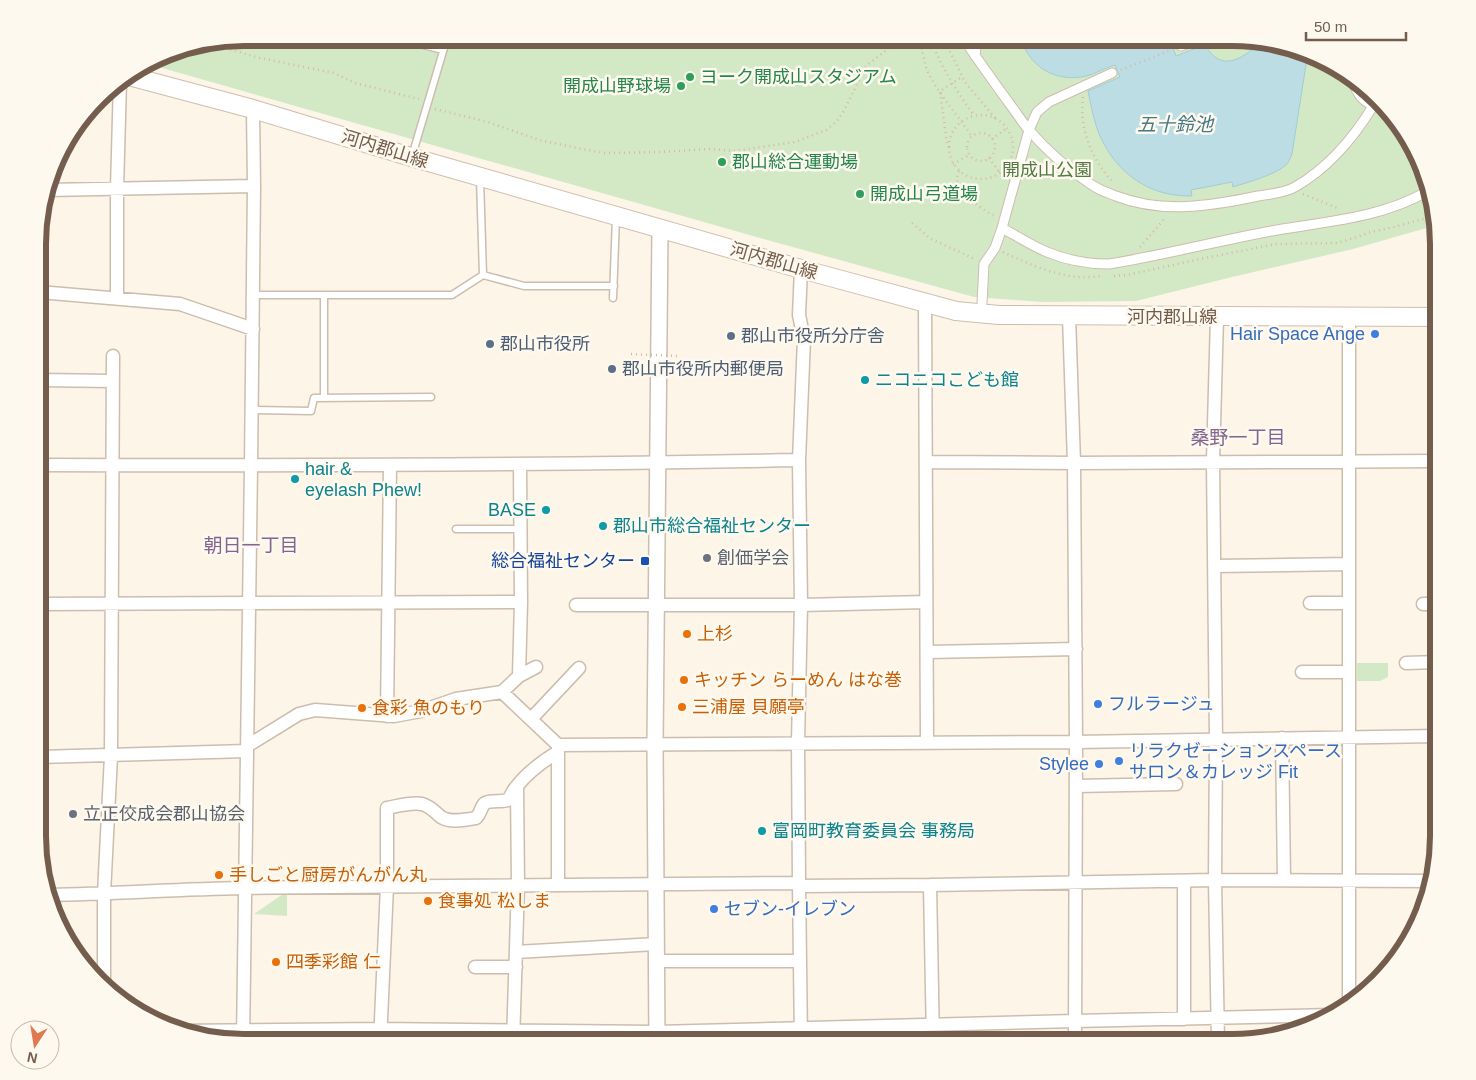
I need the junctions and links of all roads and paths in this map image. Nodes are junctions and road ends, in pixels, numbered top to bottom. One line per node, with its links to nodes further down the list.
1 (427, 46): 13 (lane)
2 (444, 46): 13 (lane)
3 (892, 46): 23 (path)
4 (920, 46): 12 (path)
5 (926, 46): 12 (path)
6 (933, 46): 18 (path)
7 (946, 46): 16 (path)
8 (968, 46): 14 (street)
9 (976, 46): 14 (street)
10 (1181, 46): 15 (path)
11 (224, 48): 23 (path)
12 (921, 49): 21 (path)
13 (443, 50): 23 (lane)
14 (975, 56): 31 (street)
15 (1112, 74): 19 (street)
16 (962, 77): 18 (path); 28 (path)
17 (137, 78): 26 (main road, 河内郡山線)
18 (952, 84): 21 (path); 27 (path)
19 (1085, 86): 31 (street); 43 (path)
20 (120, 90): 44 (street)
21 (940, 91): 29 (path); 34 (path)
22 (1357, 91): 24 (street)
23 (427, 104): 36 (lane)
24 (1372, 104)
25 (1376, 108): 45 (street)
26 (254, 109): 36 (main road, 河内郡山線); 42 (street)
27 (974, 115): 28 (path); 29 (path)
28 (995, 118): 30 (path)
29 (962, 121): 32 (path); 34 (path)
30 (1007, 128): 33 (path); 40 (path)
31 (1029, 130): 48 (street); 52 (street)
32 (972, 137): 33 (path); 35 (path)
33 (991, 139): 37 (path)
34 (948, 147): 38 (path)
35 (969, 154): 37 (path); 38 (path)
36 (411, 157): 41 (main road, 河内郡山線)
37 (989, 158): 40 (path)
38 (953, 164): 39 (path)
39 (959, 171): 40 (path); 52 (path)
40 (1000, 173)
41 (480, 177): 49 (main road, 河内郡山線); 57 (lane)
42 (254, 186): 44 (street); 60 (street)
43 (1118, 187)
44 (117, 189): 46 (street); 62 (street)
45 (1292, 189): 48 (street); 50 (path)
46 (54, 190)
47 (1423, 194): 50 (street)
48 (1175, 207): 54 (path)
49 (616, 216): 53 (main road, 河内郡山線); 58 (lane)
50 (1357, 218): 54 (street)
51 (912, 223): 55 (path)
52 (1003, 224): 54 (street); 55 (street)
53 (660, 228): 56 (main road, 河内郡山線); 84 (street)
54 (1134, 259)
55 (984, 264): 65 (street)
56 (802, 269): 64 (main road, 河内郡山線); 79 (street)
57 (482, 274): 58 (lane); 61 (lane)
58 (614, 286): 63 (lane)
59 (46, 293): 62 (street)
60 (253, 295): 61 (lane); 70 (street)
61 (324, 295): 77 (lane)
62 (117, 298): 70 (street)
63 (613, 298)
64 (925, 303): 66 (main road, 河内郡山線); 82 (street)
65 (982, 303)
66 (1070, 316): 68 (main road, 河内郡山線); 85 (street)
67 (1349, 316): 68 (main road, 河内郡山線); 69 (main road, 河内郡山線); 83 (street)
68 (1217, 317): 80 (street)
69 (1430, 317)
70 (253, 329): 78 (street)
71 (631, 354): 73 (path, bridge)
72 (113, 356): 75 (street)
73 (678, 356)
74 (46, 380): 75 (street)
75 (113, 381): 89 (street)
76 (431, 397): 77 (lane)
77 (324, 398): 78 (lane)
78 (252, 410): 90 (street)
79 (799, 460): 84 (street); 103 (street)
80 (1213, 461): 83 (street); 85 (street); 94 (street)
81 (1430, 461): 83 (street)
82 (927, 462): 85 (street); 97 (street)
83 (1350, 462): 93 (street)
84 (657, 463): 86 (street); 107 (street)
85 (1074, 463): 108 (street)
86 (520, 464): 87 (street); 92 (street)
87 (390, 465): 90 (street); 95 (street)
88 (46, 466): 89 (street)
89 (114, 466): 90 (street); 101 (street)
90 (251, 466): 102 (street)
91 (456, 529): 92 (lane)
92 (520, 529): 96 (street)
93 (1350, 564): 94 (street); 99 (street)
94 (1214, 566): 123 (street)
95 (388, 602): 96 (street); 102 (street); 118 (street)
96 (521, 602): 116 (street)
97 (926, 602): 103 (street); 109 (street)
98 (1310, 603): 99 (street)
99 (1349, 603): 115 (street)
100 (46, 604): 101 (street)
101 (112, 604): 102 (street); 130 (street)
102 (249, 604): 128 (street)
103 (801, 604): 107 (street); 126 (street)
104 (1423, 604): 105 (street)
105 (1430, 604)
106 (576, 605): 107 (street)
107 (656, 605): 127 (street)
108 (1076, 650): 109 (street); 125 (street)
109 (927, 652): 124 (street)
110 (1430, 662): 111 (street)
111 (1406, 663)
112 (536, 667): 116 (street)
113 (580, 668): 119 (street)
114 (1302, 672): 115 (street)
115 (1349, 672): 121 (street)
116 (519, 676): 117 (street)
117 (502, 692): 118 (street); 119 (street)
118 (387, 716): 128 (street)
119 (531, 719): 129 (street)
120 (1430, 736): 121 (street)
121 (1349, 737): 122 (street); 138 (street)
122 (1282, 738): 123 (street); 136 (street)
123 (1216, 740): 125 (street); 135 (street)
124 (927, 742): 125 (street); 126 (street)
125 (1076, 742): 134 (street)
126 (798, 743): 127 (street); 140 (street)
127 (655, 745): 129 (street); 143 (street)
128 (247, 749): 130 (street); 147 (street)
129 (558, 749): 133 (street); 142 (street)
130 (110, 756): 131 (street); 148 (street)
131 (46, 758)
132 (1176, 784): 134 (street)
133 (517, 786): 145 (street); 146 (street)
134 (1076, 786): 141 (street)
135 (1215, 880): 136 (street); 137 (street); 159 (street)
136 (1284, 880): 138 (street)
137 (1184, 881): 141 (street); 160 (street)
138 (1350, 881): 139 (street); 157 (street)
139 (1424, 881)
140 (799, 884): 143 (street); 144 (street); 153 (street)
141 (1075, 884): 144 (street); 161 (street)
142 (558, 885): 143 (street); 146 (street)
143 (655, 885): 150 (street)
144 (930, 885): 162 (street)
145 (386, 886): 146 (street); 147 (street); 165 (street)
146 (518, 886): 151 (street)
147 (244, 888): 148 (street); 164 (street)
148 (104, 894): 149 (street); 156 (street)
149 (55, 895)
150 (656, 944): 151 (street); 152 (street)
151 (516, 952): 155 (street)
152 (656, 961): 153 (street); 167 (street)
153 (800, 961): 163 (street)
154 (475, 967): 155 (street)
155 (516, 967): 166 (street)
156 (100, 972)
157 (1349, 995)
158 (1315, 1015): 159 (street)
159 (1218, 1018): 160 (street); 172 (street)
160 (1184, 1019): 161 (street)
161 (1075, 1021): 162 (street); 171 (street)
162 (933, 1025): 163 (street); 170 (street)
163 (801, 1028): 168 (street); 169 (street)
164 (243, 1034)
165 (380, 1034)
166 (513, 1034)
167 (657, 1034)
168 (705, 1034)
169 (801, 1034)
170 (933, 1034)
171 (1075, 1034)
172 (1218, 1034)

